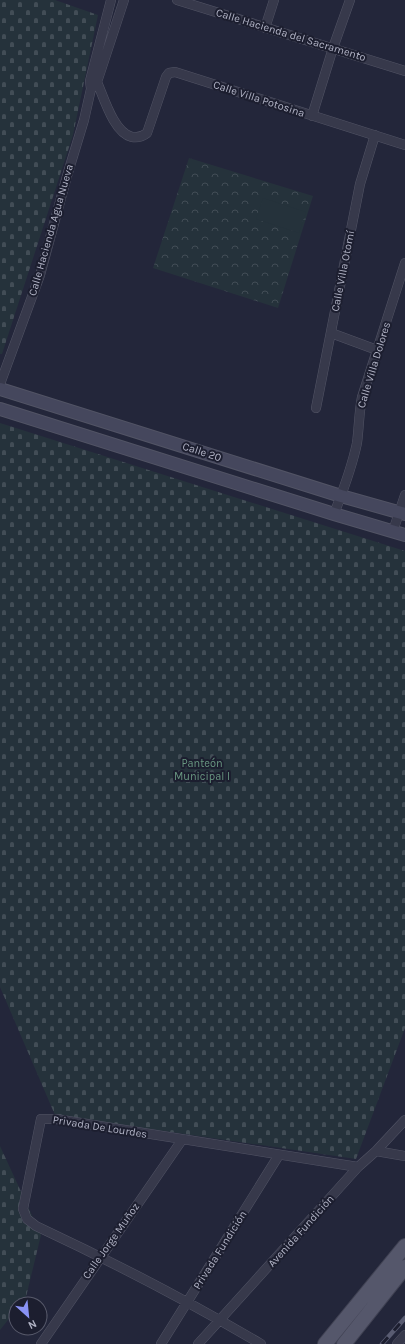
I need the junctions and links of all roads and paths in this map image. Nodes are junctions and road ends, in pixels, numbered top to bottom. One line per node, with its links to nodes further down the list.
1 (110, 0): 10 (street)
2 (124, 0): 10 (street)
3 (177, 0): 6 (street, Calle Hacienda del Sacramento)
4 (274, 0): 7 (street)
5 (350, 0): 8 (street)
6 (198, 3): 7 (street, Calle Hacienda del Sacramento)
7 (265, 28): 8 (street, Calle Hacienda del Sacramento)
8 (333, 48): 9 (street, Calle Hacienda del Sacramento); 11 (street)
9 (405, 71)
10 (93, 84): 11 (street, Calle Villa Potosina); 17 (street, Calle Hacienda Agua Nueva)
11 (312, 116): 12 (street, Calle Villa Potosina)
12 (375, 135): 13 (street, Calle Villa Potosina); 15 (street, Calle Villa Otomí)
13 (405, 145)
14 (405, 263): 16 (street, Calle Villa Dolores)
15 (332, 334): 16 (street); 19 (street, Calle Villa Otomí)
16 (377, 350): 24 (street, Calle Villa Dolores)
17 (0, 384)
18 (0, 389): 21 (main road, Calle 20)
19 (316, 408)
20 (0, 409): 22 (main road, Calle 20)
21 (165, 440): 22 (main road); 24 (main road, Calle 20)
22 (158, 458): 26 (main road, Calle 20)
23 (405, 495): 25 (street)
24 (341, 496): 25 (main road, Calle 20); 26 (street, Calle Villa Dolores)
25 (402, 513): 27 (street)
26 (334, 514): 27 (main road, Calle 20)
27 (393, 531): 28 (main road, Calle 20)
28 (405, 535)
29 (405, 1120): 31 (street, Avenida Fundición)
30 (182, 1140): 32 (street, Privada De Lourdes); 36 (street, Calle Jorge Muñoz); 36 (street, Privada De Lourdes)
31 (376, 1151): 33 (street); 34 (street, Avenida Fundición)
32 (279, 1155): 34 (street, Privada De Lourdes); 38 (street, Privada Fundición)
33 (405, 1156)
34 (358, 1167): 39 (street, Avenida Fundición)
35 (405, 1246): 45 (main road)
36 (100, 1256): 38 (street, Privada De Lourdes); 41 (street, Calle Jorge Muñoz)
37 (405, 1267): 46 (main road)
38 (187, 1303): 39 (street, Privada De Lourdes); 42 (street, Privada Fundición)
39 (221, 1320): 43 (street, Avenida Fundición); 44 (street, Privada De Lourdes)
40 (405, 1335): 47 (street)
41 (42, 1344)
42 (161, 1344)
43 (198, 1344)
44 (261, 1344)
45 (326, 1344)
46 (344, 1344)
47 (397, 1344)

